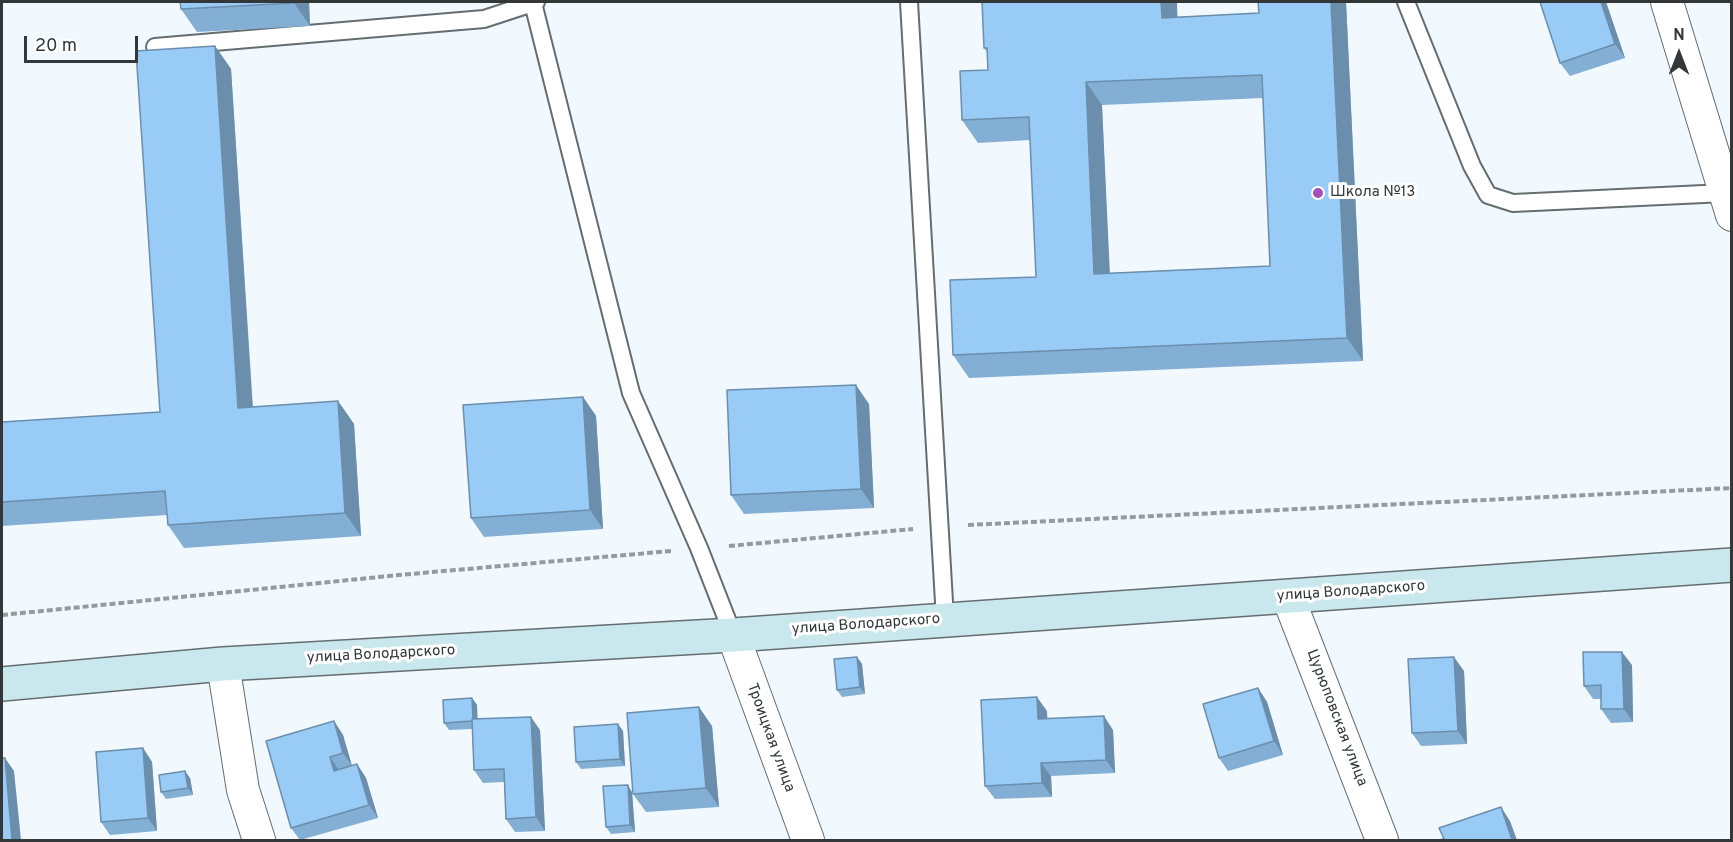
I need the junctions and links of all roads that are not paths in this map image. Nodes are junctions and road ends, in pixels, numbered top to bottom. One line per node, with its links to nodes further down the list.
1 (534, 2): 5 (lane); 10 (lane)
2 (909, 2): 9 (lane)
3 (1406, 2): 6 (lane)
4 (1667, 2): 6 (street)
5 (155, 47)
6 (1728, 204)
7 (1731, 565): 8 (main road, улица Володарского)
8 (1288, 597): 9 (main road, улица Володарского); 15 (street, Цурюповская улица)
9 (945, 619): 10 (main road, улица Володарского)
10 (733, 634): 11 (main road, улица Володарского); 14 (street, Троицкая улица)
11 (223, 664): 12 (main road, улица Володарского); 13 (street)
12 (2, 684)
13 (259, 840)
14 (808, 840)
15 (1382, 840)

